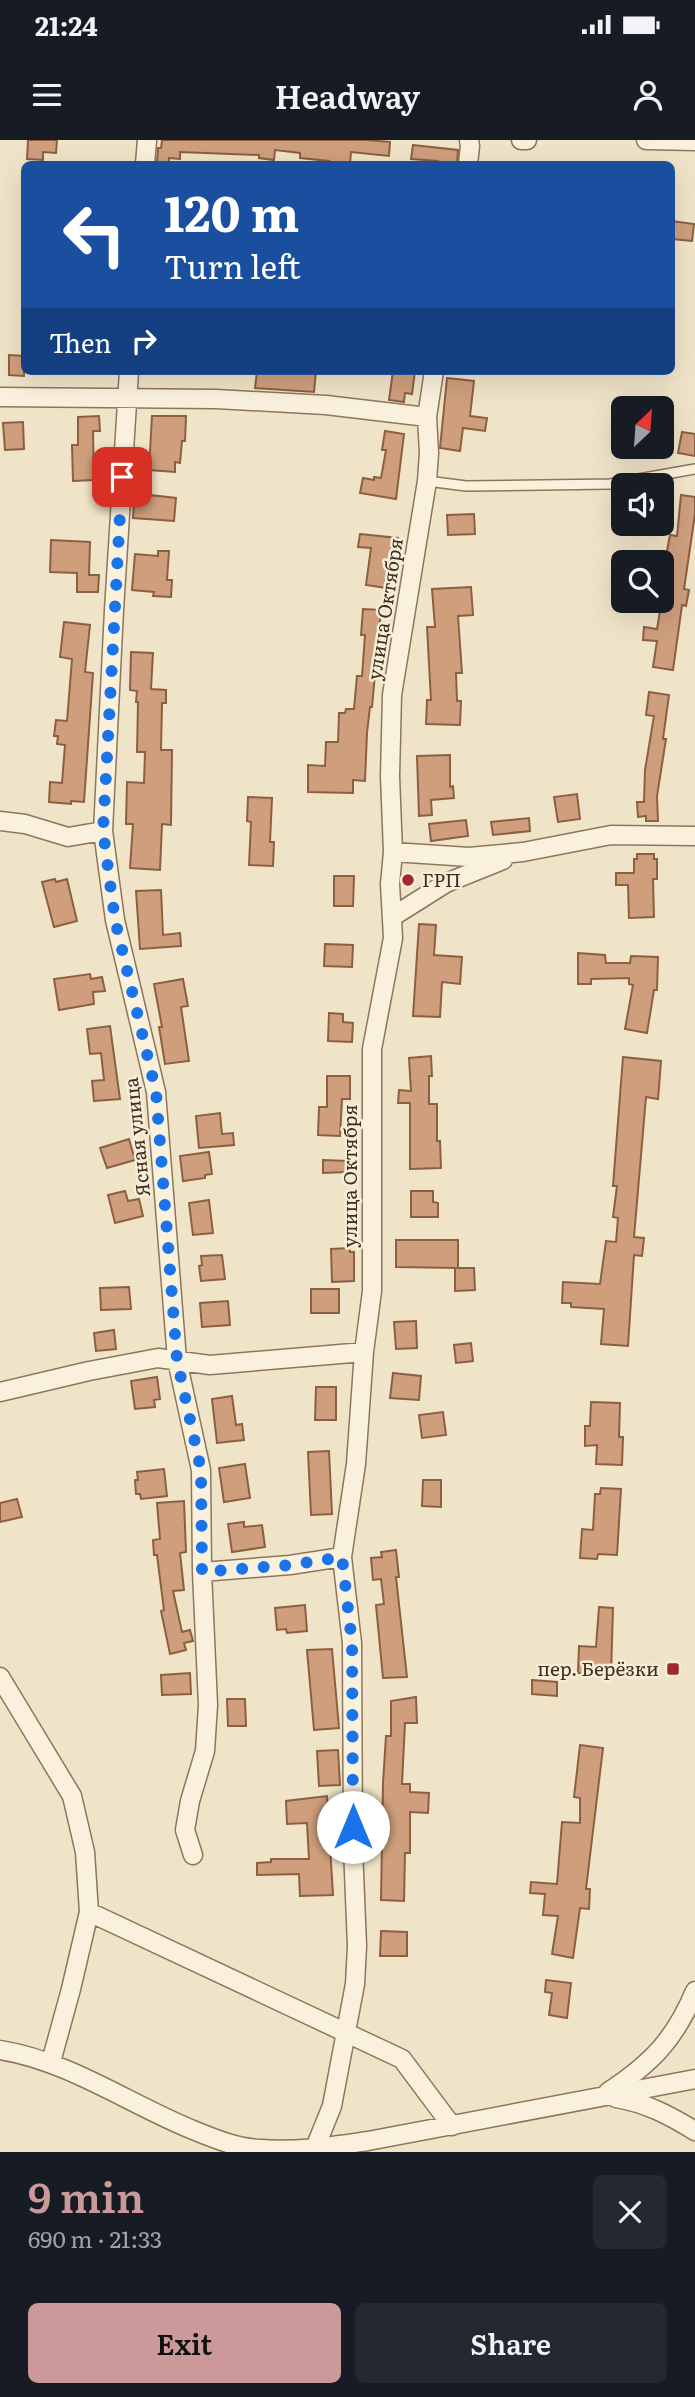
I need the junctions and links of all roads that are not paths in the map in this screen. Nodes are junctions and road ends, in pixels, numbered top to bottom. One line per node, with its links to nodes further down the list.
1 (147, 140): 7 (street)
2 (468, 140): 8 (street)
3 (521, 140): 4 (street)
4 (527, 140)
5 (646, 140): 6 (street)
6 (695, 141)
7 (145, 161)
8 (468, 161)
9 (129, 375): 12 (street, Ясная улица)
10 (433, 375): 13 (street, улица Октября)
11 (0, 397): 12 (street)
12 (127, 397): 13 (street); 17 (street, Ясная улица)
13 (427, 417): 15 (street, улица Октября)
14 (695, 470): 15 (lane)
15 (427, 481): 19 (street, улица Октября)
16 (0, 821): 17 (street)
17 (103, 831): 23 (street, Ясная улица)
18 (695, 835): 20 (street)
19 (393, 852): 20 (street); 21 (street, улица Октября)
20 (523, 852): 21 (street)
21 (392, 917): 22 (street, улица Октября)
22 (364, 1352): 23 (street); 25 (street, улица Октября)
23 (177, 1360): 24 (street); 26 (street, Ясная улица)
24 (0, 1392)
25 (342, 1557): 26 (street); 32 (street, улица Октября)
26 (202, 1572): 29 (street, Ясная улица)
27 (0, 1677): 28 (street)
28 (6, 1697): 30 (street)
29 (193, 1855)
30 (89, 1912): 32 (street); 34 (street)
31 (695, 1991): 36 (street)
32 (347, 2031): 37 (street); 39 (street, улица Октября)
33 (0, 2050): 34 (street)
34 (51, 2062): 39 (street)
35 (695, 2079): 36 (street)
36 (602, 2096): 37 (street); 38 (street)
37 (452, 2126): 39 (street)
38 (695, 2131)
39 (315, 2148)

